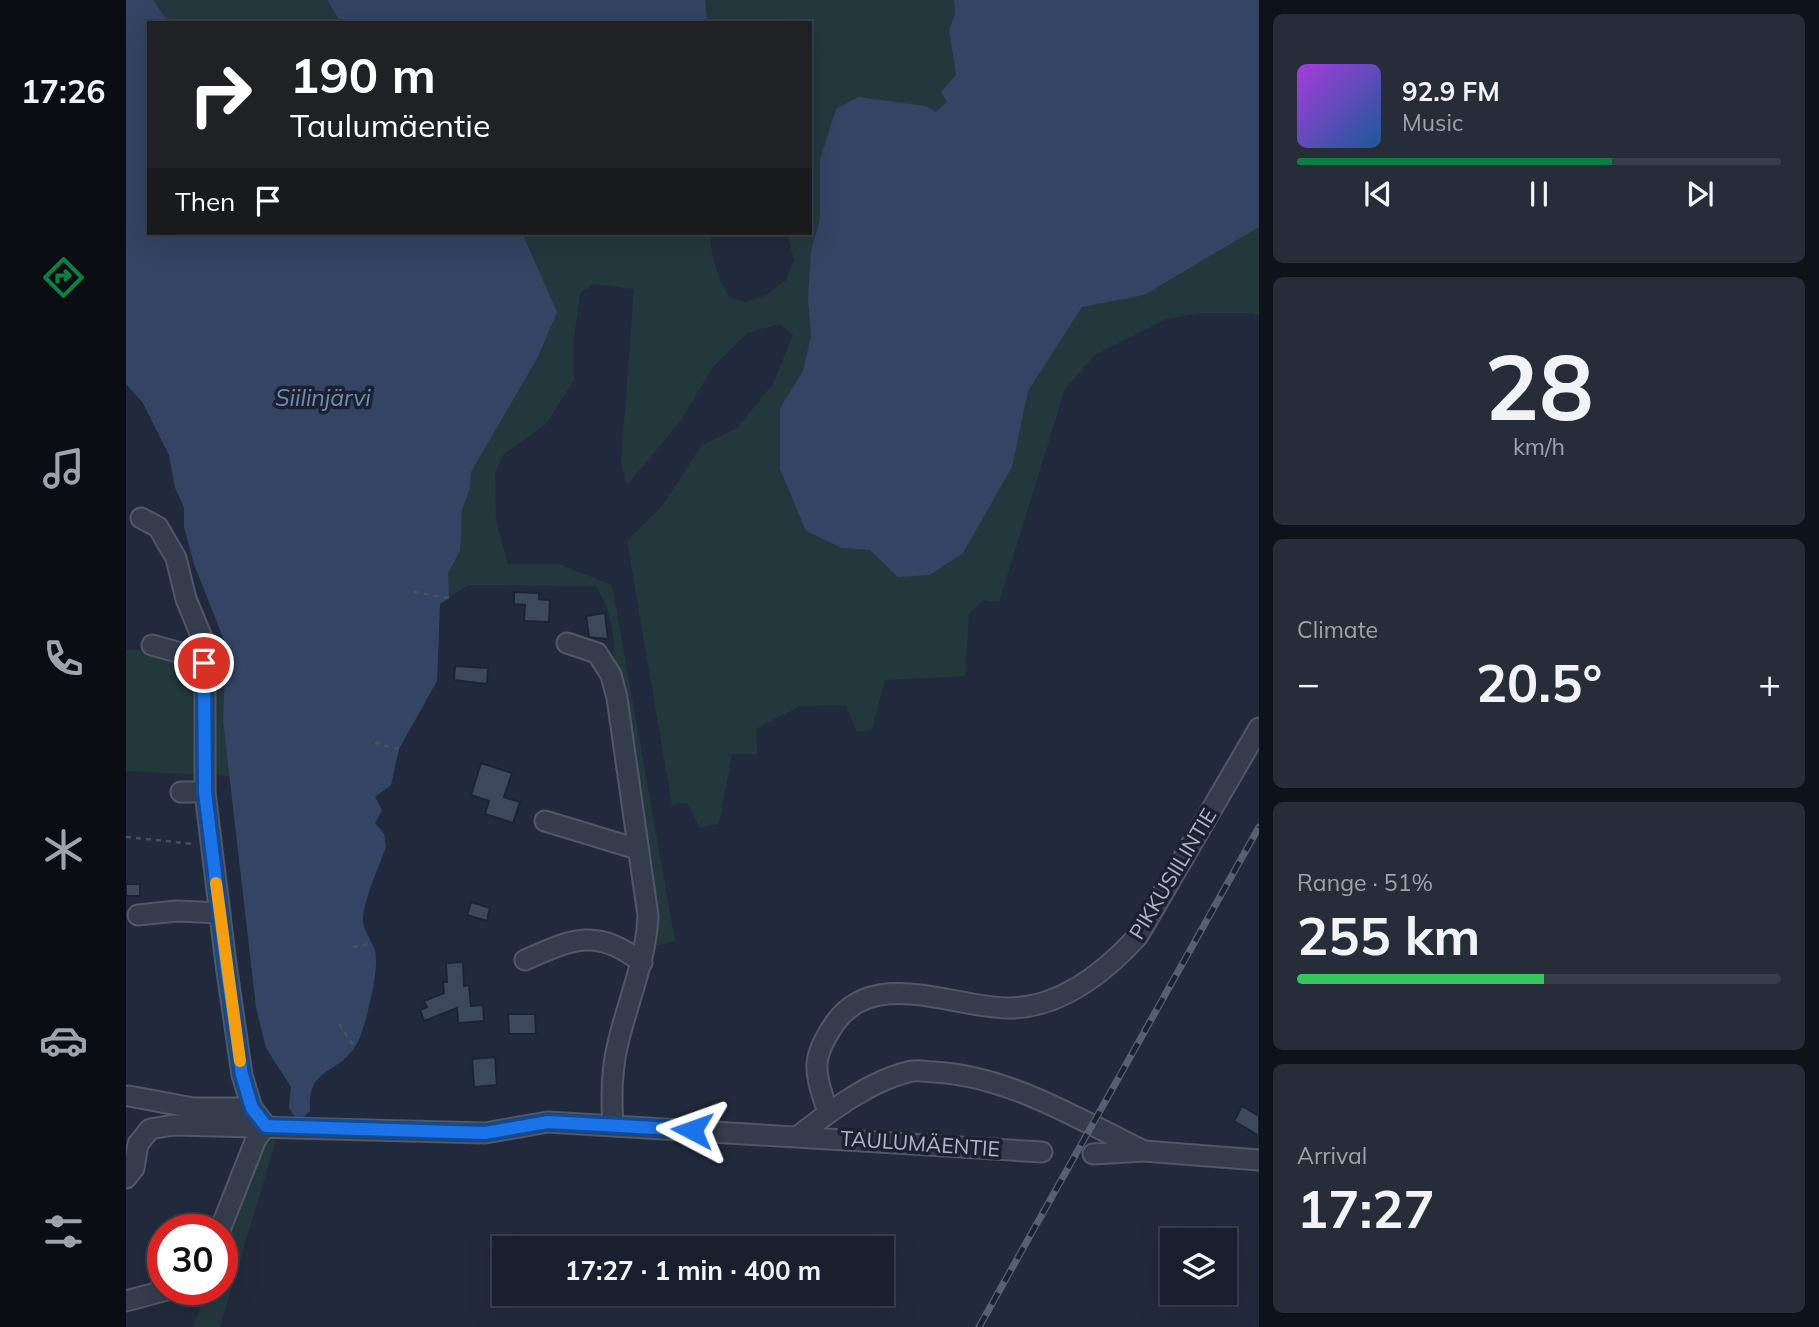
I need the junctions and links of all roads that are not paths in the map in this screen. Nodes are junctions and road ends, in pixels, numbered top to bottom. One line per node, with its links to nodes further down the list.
1 (141, 518): 4 (street)
2 (567, 643): 9 (street)
3 (152, 645): 4 (street)
4 (203, 680): 7 (street)
5 (1259, 728): 16 (street, PIKKUSIILINTIE)
6 (181, 792): 7 (street)
7 (205, 792): 10 (street)
8 (545, 821): 9 (street)
9 (636, 849): 13 (street)
10 (220, 913): 11 (street); 15 (street)
11 (138, 915)
12 (524, 960): 13 (street)
13 (642, 963): 17 (street)
14 (130, 1096): 15 (street)
15 (252, 1108): 18 (street)
16 (828, 1113): 19 (street, TAULUMÄENTIE); 20 (street, TAULUMÄENTIE)
17 (613, 1125): 18 (street, TAULUMÄENTIE); 19 (street, TAULUMÄENTIE)
18 (266, 1126): 24 (street, TAULUMÄENTIE); 25 (street)
19 (797, 1137): 21 (street, TAULUMÄENTIE)
20 (1144, 1151): 22 (street, TAULUMÄENTIE); 23 (street, TAULUMÄENTIE)
21 (1042, 1152)
22 (1093, 1154)
23 (1259, 1160)
24 (126, 1178)
25 (226, 1214)
26 (147, 1295): 27 (street)
27 (126, 1301)

